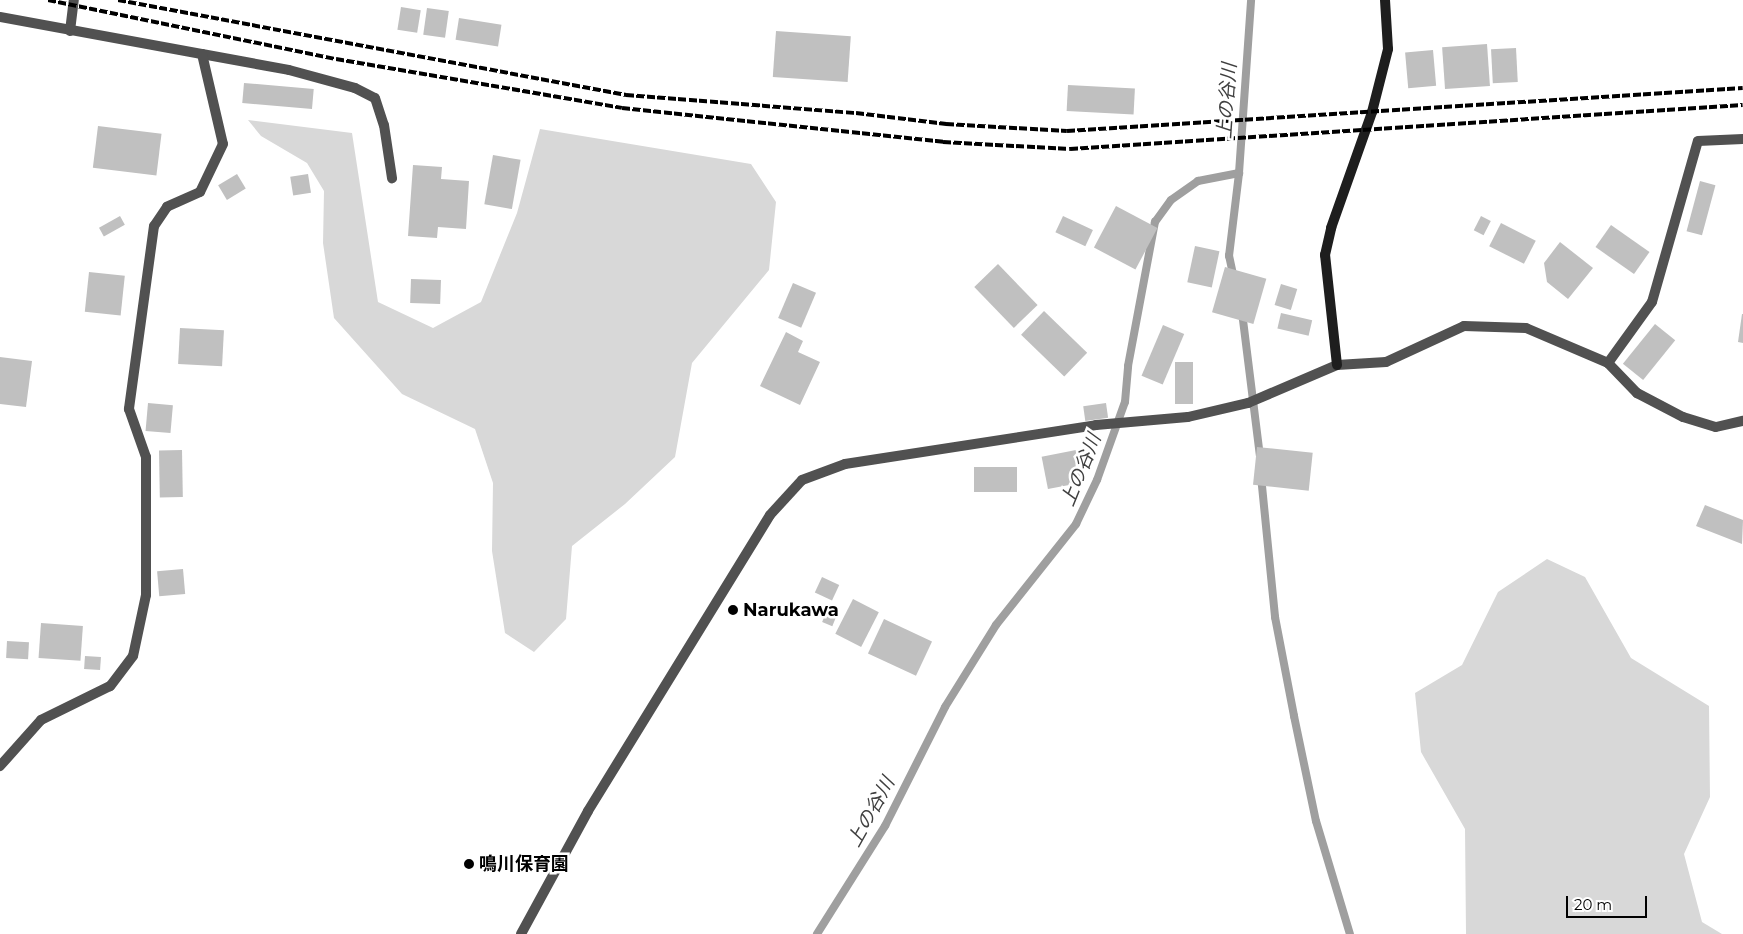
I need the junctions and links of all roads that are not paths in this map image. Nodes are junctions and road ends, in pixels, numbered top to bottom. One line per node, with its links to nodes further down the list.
1 (74, 0): 4 (street)
2 (1385, 0): 9 (street)
3 (0, 17): 4 (street)
4 (70, 31): 5 (street)
5 (202, 54): 7 (street); 11 (street)
6 (1743, 139): 8 (street)
7 (392, 178)
8 (1608, 363): 9 (street); 10 (street)
9 (1337, 365): 12 (street)
10 (1743, 421)
11 (0, 766)
12 (521, 934)

